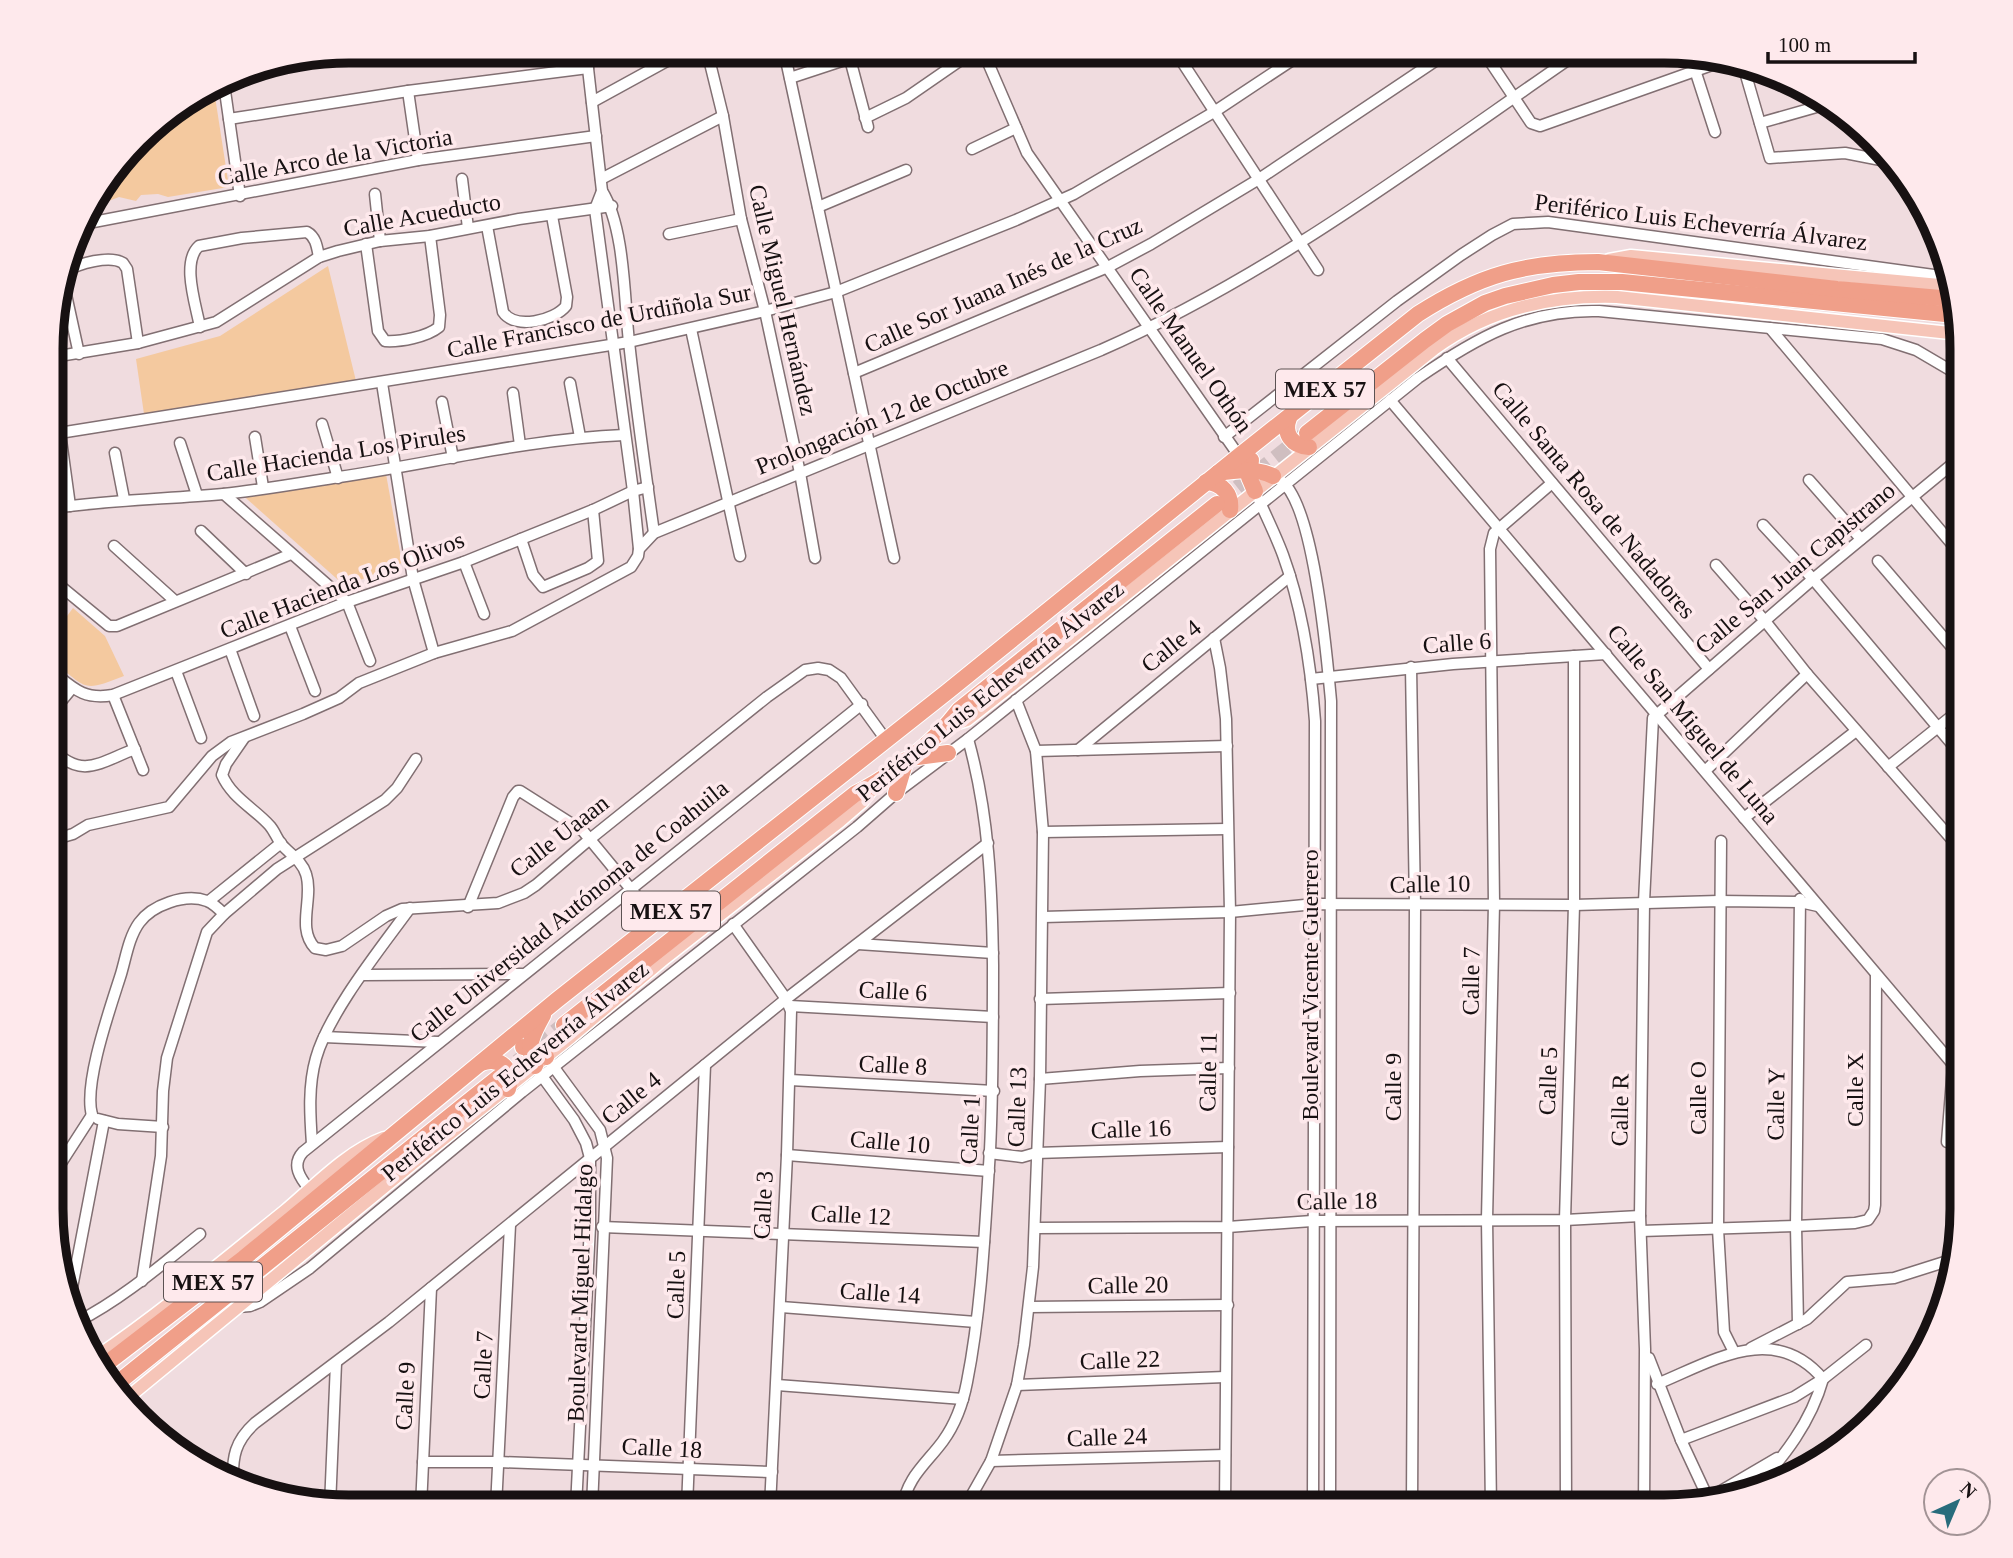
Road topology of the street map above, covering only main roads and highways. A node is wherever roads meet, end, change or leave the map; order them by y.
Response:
1 (1598, 262) junction
2 (1942, 285) edge
3 (1945, 300) edge
4 (1734, 303) junction
5 (1901, 303) junction
6 (1948, 313) edge
7 (1949, 334) edge
8 (1289, 418) junction
9 (1261, 439) junction
10 (1308, 440) junction
11 (1249, 470) junction
12 (1212, 477) junction
13 (1280, 480) junction
14 (1258, 497) junction
15 (1223, 507) junction
16 (948, 752) road end
17 (906, 759) junction
18 (896, 793) road end
19 (553, 1003) junction
20 (567, 1031) junction
21 (529, 1048) junction
22 (497, 1049) junction
23 (481, 1063) junction
24 (544, 1067) junction
25 (504, 1083) junction
26 (398, 1133) junction
27 (102, 1353) edge
28 (108, 1363) edge
29 (120, 1381) edge
30 (132, 1394) edge

1 - 2 main road, Periférico Luis Echeverría Álvarez
1 - 5 highway, Periférico Luis Echeverría Álvarez / MEX 57
1 - 8 highway, Periférico Luis Echeverría Álvarez / MEX 57
3 - 5 highway, Periférico Luis Echeverría Álvarez / MEX 57
4 - 5 highway, Periférico Luis Echeverría Álvarez / MEX 57
4 - 7 main road, Periférico Luis Echeverría Álvarez
4 - 10 highway, Periférico Luis Echeverría Álvarez / MEX 57
5 - 6 highway, Periférico Luis Echeverría Álvarez / MEX 57
8 - 9 highway, Periférico Luis Echeverría Álvarez / MEX 57
8 - 10 highway
9 - 11 highway
9 - 12 highway, Periférico Luis Echeverría Álvarez / MEX 57
10 - 13 main road, Periférico Luis Echeverría Álvarez
11 - 12 highway
11 - 13 highway
11 - 14 highway
12 - 15 highway
12 - 19 highway, Periférico Luis Echeverría Álvarez / MEX 57
13 - 14 main road, Periférico Luis Echeverría Álvarez
14 - 15 main road, Periférico Luis Echeverría Álvarez
15 - 17 highway, Periférico Luis Echeverría Álvarez / MEX 57
16 - 17 highway
17 - 18 highway
17 - 20 highway, Periférico Luis Echeverría Álvarez / MEX 57
19 - 20 highway
19 - 21 highway
19 - 22 highway, Periférico Luis Echeverría Álvarez / MEX 57
20 - 24 main road, Periférico Luis Echeverría Álvarez
21 - 22 highway
21 - 24 highway
22 - 23 highway, Periférico Luis Echeverría Álvarez / MEX 57
23 - 25 highway
23 - 26 highway, Periférico Luis Echeverría Álvarez / MEX 57
24 - 25 main road, Periférico Luis Echeverría Álvarez
25 - 29 highway, MEX 57
25 - 30 main road, Periférico Luis Echeverría Álvarez
26 - 27 main road, Periférico Luis Echeverría Álvarez
26 - 28 highway, MEX 57

